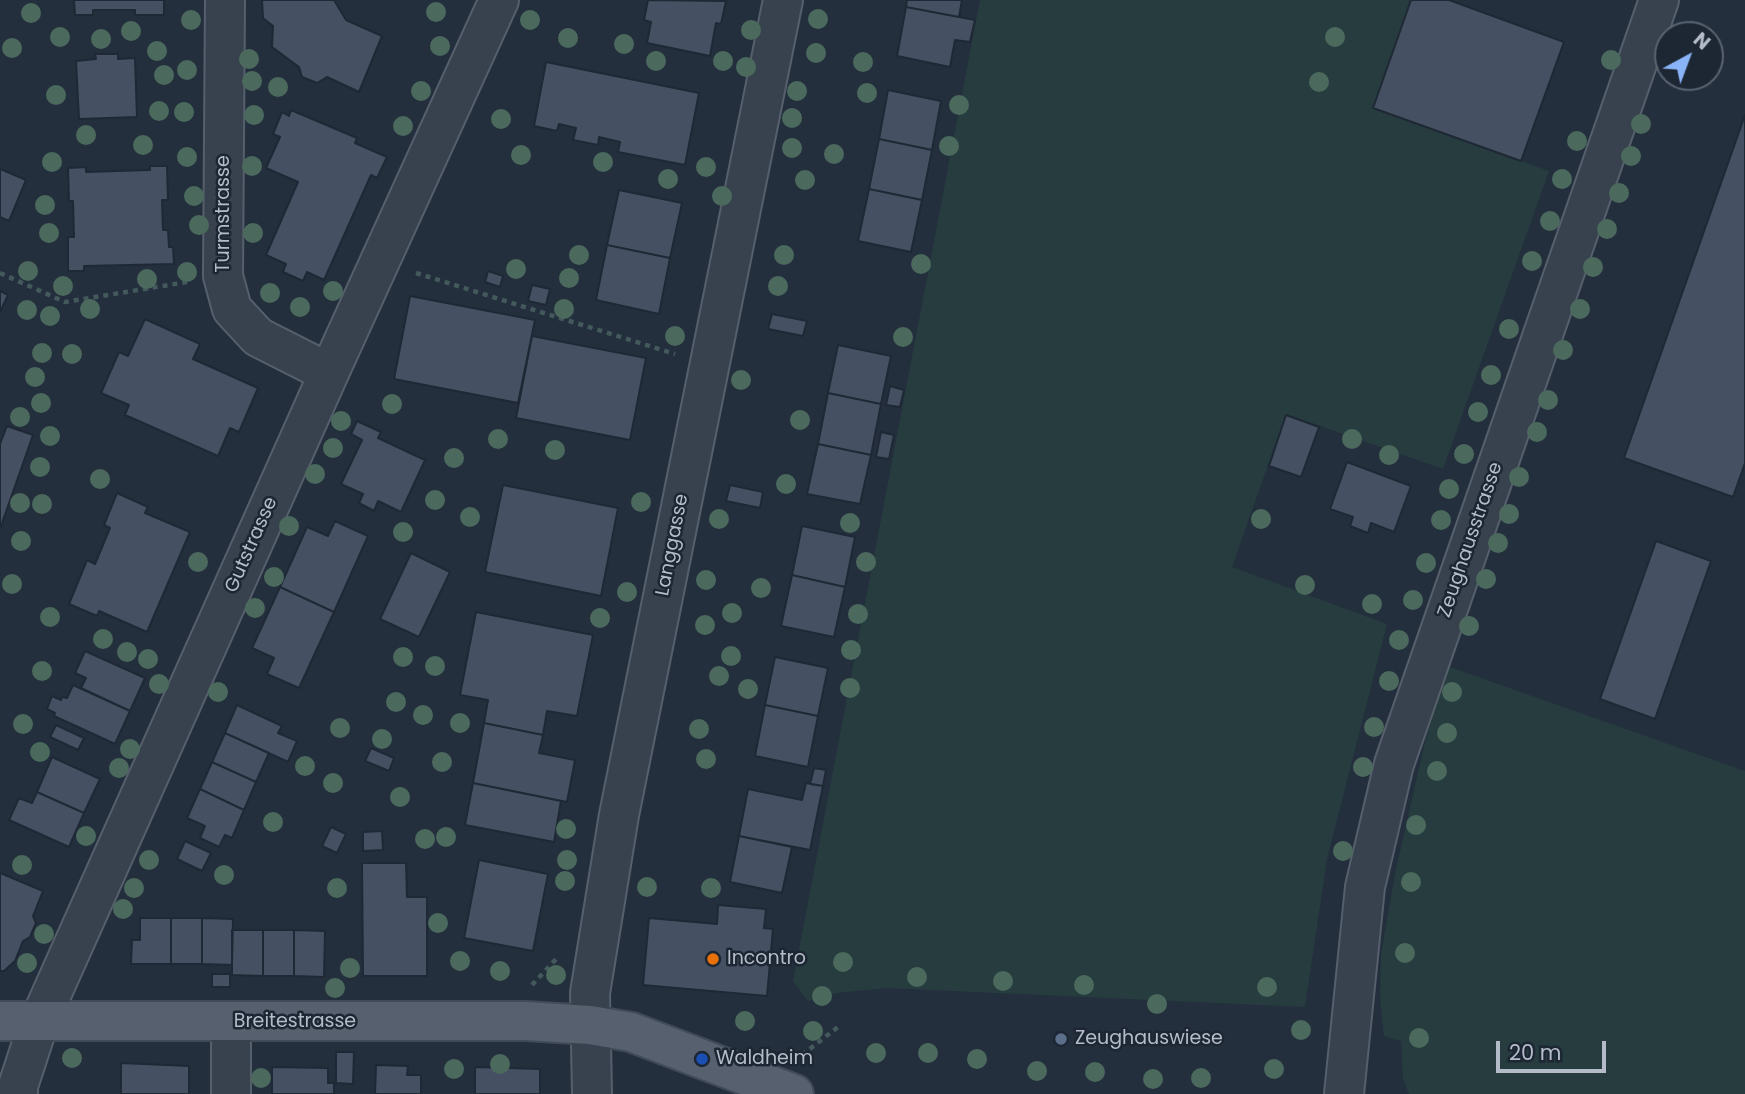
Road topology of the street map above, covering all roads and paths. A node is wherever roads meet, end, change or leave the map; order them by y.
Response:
1 (225, 0) edge
2 (499, 0) edge
3 (783, 0) edge
4 (1659, 0) edge
5 (380, 261) junction
6 (0, 272) edge
7 (223, 276) junction
8 (709, 364) junction
9 (329, 373) junction
10 (0, 1021) edge
11 (39, 1022) junction
12 (231, 1022) junction
13 (590, 1025) junction
14 (838, 1027) dead end
15 (802, 1055) dead end
16 (18, 1094) edge
17 (230, 1094) edge
18 (592, 1094) edge
19 (794, 1094) edge
20 (1344, 1094) edge

1 - 7 street, Turmstrasse
2 - 5 street, Gutstrasse
3 - 8 street, Langgasse
4 - 20 street, Zeughausstrasse
5 - 8 path
5 - 9 street, Gutstrasse
6 - 7 path
7 - 9 street, Turmstrasse
8 - 13 street, Langgasse
9 - 11 street, Gutstrasse
10 - 11 main road, Breitestrasse
11 - 12 main road, Breitestrasse
11 - 16 street, Gutstrasse
12 - 13 main road, Breitestrasse
12 - 17 street
13 - 18 street, Langgasse
13 - 19 main road, Breitestrasse
14 - 15 path

